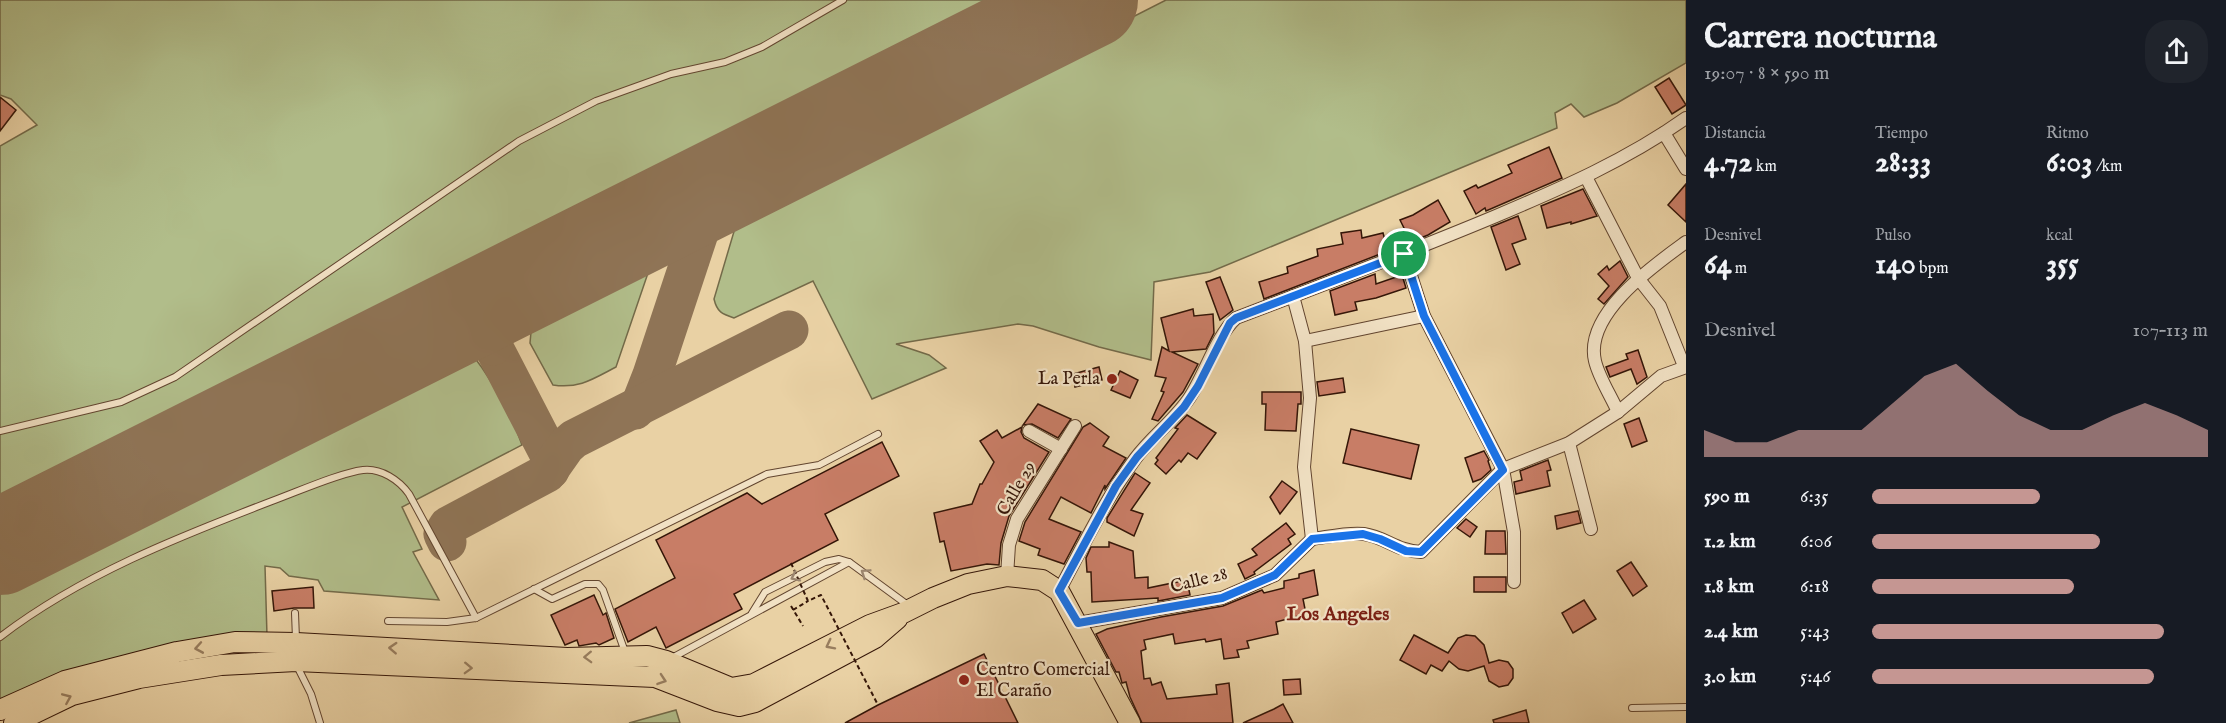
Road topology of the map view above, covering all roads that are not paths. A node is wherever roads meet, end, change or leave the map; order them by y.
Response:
1 (843, 0) edge
2 (1686, 117) edge
3 (1664, 133) junction
4 (1686, 168) edge
5 (1586, 177) junction
6 (1686, 242) edge
7 (1404, 254) junction
8 (1638, 278) junction
9 (1293, 296) junction
10 (1424, 316) junction
11 (1305, 341) junction
12 (1685, 366) edge
13 (1618, 412) junction
14 (1075, 426) dead end
15 (0, 431) edge
16 (1029, 431) dead end
17 (878, 434) dead end
18 (1569, 443) junction
19 (1061, 449) junction
20 (1503, 470) junction
21 (1591, 529) dead end
22 (1312, 539) junction
23 (849, 562) junction
24 (1007, 576) junction
25 (1514, 582) dead end
26 (534, 589) junction
27 (1059, 591) junction
28 (907, 611) junction
29 (295, 613) dead end
30 (752, 614) junction
31 (476, 618) junction
32 (388, 621) dead end
33 (1078, 623) junction
34 (0, 637) edge
35 (296, 652) junction
36 (626, 656) junction
37 (666, 662) junction
38 (1632, 708) dead end
39 (1686, 708) edge
40 (0, 710) edge
41 (14, 723) edge
42 (320, 723) edge
43 (1130, 723) edge

1 - 15 lane
2 - 3 street
3 - 4 street
3 - 5 street
5 - 7 street
5 - 8 street
6 - 8 street
7 - 9 street
7 - 10 street
8 - 12 street
8 - 13 street
9 - 11 street
9 - 27 street
10 - 11 street
10 - 20 street
11 - 22 street
12 - 13 street
13 - 18 street
14 - 19 street, Calle 29
16 - 19 street
17 - 26 lane
18 - 20 street
18 - 21 street
19 - 24 street, Calle 29
20 - 22 street
20 - 25 street
22 - 33 street, Calle 28
28 -> 23 lane
23 - 30 lane
23 -> 30 lane
24 - 27 main road
24 - 28 main road
26 - 31 lane
26 - 36 lane
27 - 33 main road
35 -> 28 main road
28 -> 37 main road
29 - 35 lane
30 - 37 lane
31 - 32 lane
31 - 34 lane
33 - 43 main road
36 -> 35 main road
35 -> 40 main road
41 -> 35 main road
35 - 42 lane
36 - 37 main road
38 - 39 lane

